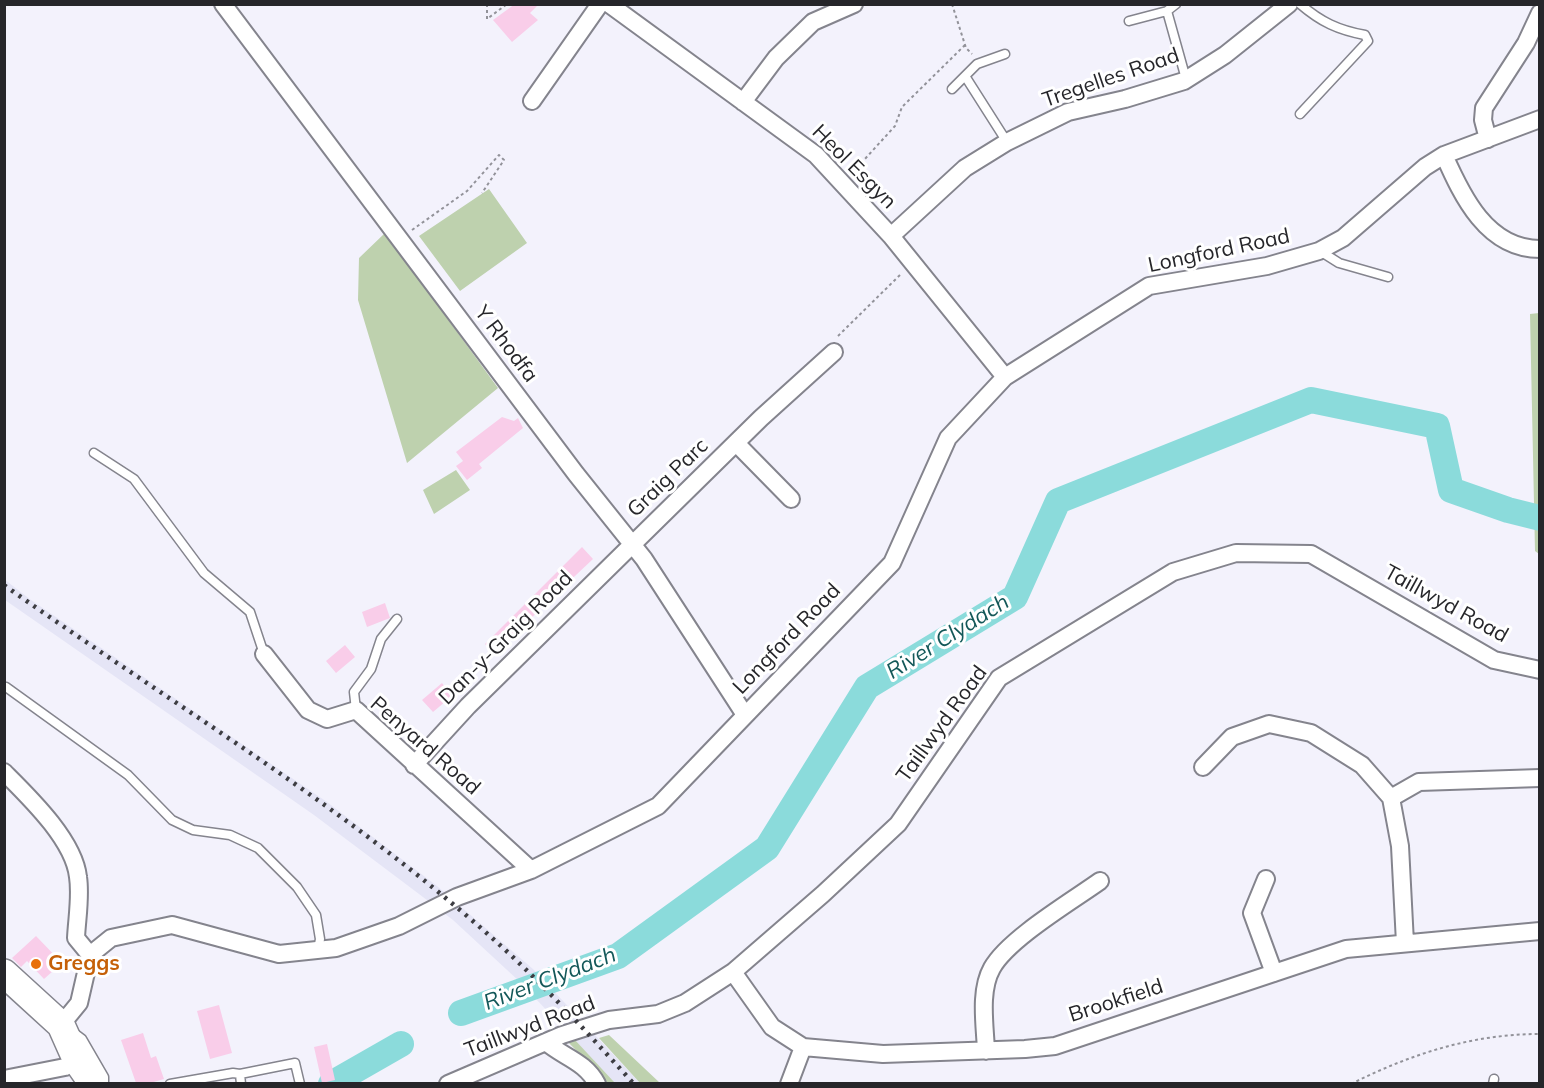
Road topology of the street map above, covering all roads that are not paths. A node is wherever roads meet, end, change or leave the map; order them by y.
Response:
1 (223, 4) edge
2 (600, 4) edge
3 (609, 4) edge
4 (854, 4) edge
5 (1176, 4) edge
6 (1289, 4) edge
7 (1300, 4) edge
8 (1167, 11) junction
9 (1539, 14) edge
10 (1129, 21) dead end
11 (1005, 54) dead end
12 (965, 76) junction
13 (1186, 79) junction
14 (952, 89) dead end
15 (535, 95) dead end
16 (743, 102) junction
17 (1300, 114) dead end
18 (1539, 119) edge
19 (1488, 139) junction
20 (1007, 142) junction
21 (1444, 155) junction
22 (891, 236) junction
23 (1539, 249) edge
24 (1319, 251) junction
25 (1388, 278) dead end
26 (834, 352) road end
27 (1005, 377) junction
28 (736, 442) junction
29 (94, 453) dead end
30 (790, 499) dead end
31 (631, 545) junction
32 (397, 619) dead end
33 (264, 654) joint
34 (1539, 670) edge
35 (6, 687) dead end
36 (356, 710) junction
37 (745, 715) junction
38 (414, 765) junction
39 (1203, 767) dead end
40 (4, 772) edge
41 (1539, 778) edge
42 (1391, 798) junction
43 (531, 870) junction
44 (1266, 879) dead end
45 (1100, 881) dead end
46 (1539, 931) edge
47 (1405, 943) junction
48 (318, 951) junction
49 (90, 955) junction
50 (733, 972) junction
51 (4, 973) edge
52 (1274, 973) junction
53 (61, 1025) junction
54 (546, 1042) junction
55 (803, 1047) junction
56 (986, 1051) junction
57 (77, 1061) junction
58 (4, 1078) edge
59 (240, 1079) edge
60 (93, 1083) edge
61 (104, 1083) edge
62 (170, 1083) edge
63 (300, 1083) edge
64 (448, 1083) edge
65 (597, 1083) edge
66 (789, 1083) edge

1 - 31 street, Y Rhodfa
2 - 15 street
3 - 16 street, Heol Esgyn
4 - 16 street
5 - 8 lane
6 - 13 street, Tregelles Road
7 - 17 lane
8 - 10 lane
8 - 13 lane
9 - 19 street
11 - 12 lane
12 - 14 lane
12 - 20 lane
13 - 20 street, Tregelles Road
16 - 22 street, Heol Esgyn
18 - 19 street, Longford Road
19 - 21 street, Longford Road
20 - 22 street, Tregelles Road
21 - 23 street
21 - 24 street, Longford Road
22 - 27 street, Heol Esgyn
24 - 25 lane
24 - 27 street, Longford Road
26 - 28 street, Graig Parc
27 - 37 street, Longford Road
28 - 30 street, Graig Parc
28 - 31 street, Graig Parc
29 - 33 lane
31 - 37 street, Y Rhodfa
31 - 38 street, Dan-y-Graig Road
32 - 36 lane
33 - 36 street, Penyard Road
34 - 50 street, Taillwyd Road
35 - 48 lane
36 - 38 street, Penyard Road
37 - 43 street, Longford Road
38 - 43 street, Penyard Road
39 - 42 street
40 - 49 street
41 - 42 street
42 - 47 street
43 - 48 street, Longford Road
44 - 52 street
45 - 56 street
46 - 47 street, Brookfield
47 - 52 street, Brookfield
48 - 49 street, Longford Road
49 - 53 street
50 - 54 street, Taillwyd Road
50 - 55 street, Brookfield
51 - 53 main road
52 - 56 street, Brookfield
53 - 57 main road
53 - 61 lane
54 - 64 street, Taillwyd Road
54 - 65 street
55 - 56 street, Brookfield
55 - 66 street
57 - 58 street
57 - 60 main road
59 - 62 lane
59 - 63 lane

